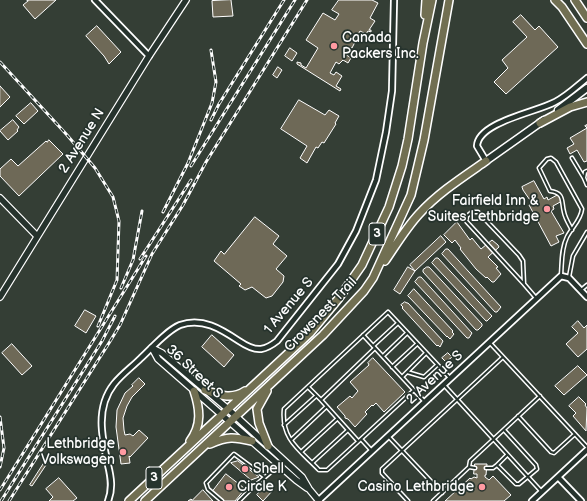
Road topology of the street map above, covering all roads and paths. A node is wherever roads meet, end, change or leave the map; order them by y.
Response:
1 (96, 0) edge
2 (186, 0) edge
3 (394, 0) edge
4 (426, 0) edge
5 (432, 0) edge
6 (447, 0) edge
7 (555, 0) edge
8 (575, 0) edge
9 (586, 16) edge
10 (423, 43) junction
11 (587, 44) edge
12 (149, 56) junction
13 (587, 78) edge
14 (587, 88) edge
15 (587, 102) edge
16 (540, 123) junction
17 (572, 158) dead end
18 (486, 161) junction
19 (587, 171) edge
20 (584, 178) junction
21 (587, 184) edge
22 (0, 198) edge
23 (572, 230) junction
24 (587, 232) edge
25 (37, 236) junction
26 (561, 276) junction
27 (373, 278) junction
28 (569, 278) junction
29 (524, 284) junction
30 (587, 285) edge
31 (581, 290) junction
32 (0, 297) edge
33 (587, 297) edge
34 (536, 298) junction
35 (398, 323) junction
36 (407, 333) junction
37 (363, 335) junction
38 (489, 342) junction
39 (417, 344) junction
40 (374, 347) junction
41 (152, 348) junction
42 (426, 354) junction
43 (382, 356) junction
44 (503, 357) junction
45 (437, 365) junction
46 (392, 367) junction
47 (407, 372) junction
48 (402, 377) junction
49 (450, 378) junction
50 (272, 384) junction
51 (444, 384) junction
52 (254, 386) junction
53 (308, 387) junction
54 (205, 390) junction
55 (414, 390) junction
56 (194, 391) junction
57 (316, 396) junction
58 (540, 396) junction
59 (457, 399) junction
60 (321, 400) junction
61 (425, 402) junction
62 (327, 407) junction
63 (225, 412) junction
64 (518, 416) junction
65 (236, 417) junction
66 (338, 419) junction
67 (231, 423) junction
68 (284, 425) junction
69 (348, 430) junction
70 (504, 430) junction
71 (575, 434) junction
72 (389, 436) junction
73 (494, 439) junction
74 (291, 440) junction
75 (359, 440) junction
76 (252, 441) junction
77 (268, 446) junction
78 (587, 446) edge
79 (203, 448) junction
80 (402, 450) junction
81 (587, 450) edge
82 (372, 451) junction
83 (302, 452) junction
84 (180, 454) junction
85 (508, 455) junction
86 (312, 463) junction
87 (279, 465) junction
88 (497, 465) junction
89 (469, 467) junction
90 (474, 468) dead end
91 (486, 468) dead end
92 (266, 477) junction
93 (528, 477) junction
94 (558, 477) junction
95 (309, 489) junction
96 (542, 492) junction
97 (442, 493) junction
98 (108, 501) edge
99 (129, 501) edge
100 (145, 501) edge
101 (222, 501) edge
102 (239, 501) edge
103 (319, 501) edge
104 (408, 501) edge
105 (433, 501) edge
106 (532, 501) edge
107 (581, 501) edge

1 - 12 street
2 - 12 street, 2 Avenue N
3 - 41 street, 1 Avenue S
4 - 10 highway
5 - 10 highway, Crowsnest Trail / 3
6 - 27 highway, Crowsnest Trail / 3
7 - 11 highway
8 - 9 highway
10 - 52 highway, Crowsnest Trail / 3
12 - 25 street, 2 Avenue N
13 - 18 street
14 - 16 main road
15 - 16 highway
16 - 18 main road
17 - 20 lane
18 - 27 highway
19 - 20 lane
20 - 21 lane
22 - 25 street
23 - 23 lane
23 - 26 lane
24 - 28 lane
25 - 32 street, 2 Avenue N
26 - 28 street
26 - 34 street, 2 Avenue S
27 - 50 highway, Crowsnest Trail / 3
28 - 31 street
29 - 29 lane
29 - 34 lane
30 - 31 lane
31 - 33 street
34 - 38 street, 2 Avenue S
35 - 36 lane
35 - 37 lane
35 - 40 lane
36 - 39 lane
36 - 43 lane
37 - 40 lane
37 - 53 lane
38 - 44 lane
38 - 49 street, 2 Avenue S
39 - 42 lane
39 - 46 lane
40 - 43 lane
40 - 60 lane
41 - 54 street, 36 Street S
41 - 56 street, 36 Street S
41 - 98 street, 1 Avenue S
42 - 45 lane
42 - 47 lane
43 - 46 lane
44 - 58 lane
44 - 59 lane
45 - 47 lane
45 - 49 lane
46 - 48 lane
47 - 48 lane
48 - 55 lane
49 - 51 street, 2 Avenue S
50 - 65 highway, Crowsnest Trail / 3
50 - 77 highway
51 - 59 lane
51 - 61 street, 2 Avenue S
52 - 54 highway
52 - 63 highway, Crowsnest Trail / 3
53 - 57 lane
53 - 68 lane
54 - 63 street, 36 Street S
55 - 61 lane
55 - 75 lane
56 - 63 street, 36 Street S
56 - 84 highway
57 - 60 lane
57 - 68 lane
58 - 64 lane
58 - 71 lane
59 - 73 lane
59 - 80 lane
60 - 62 lane
61 - 72 street, 2 Avenue S
62 - 66 lane
62 - 74 lane
63 - 65 street
63 - 67 street
63 - 84 highway, Crowsnest Trail / 3
64 - 70 lane
64 - 71 lane
65 - 67 highway, Crowsnest Trail / 3
65 - 77 street
66 - 69 lane
66 - 83 lane
67 - 76 street
67 - 79 highway, Crowsnest Trail / 3
68 - 74 lane
69 - 75 lane
69 - 86 lane
70 - 73 lane
70 - 93 lane
71 - 78 lane
72 - 80 lane
72 - 82 street, 2 Avenue S
73 - 85 lane
73 - 89 lane
74 - 83 lane
75 - 82 lane
75 - 86 lane
76 - 79 highway
76 - 87 street
77 - 95 street
79 - 100 highway, Crowsnest Trail / 3
80 - 97 lane
80 - 104 lane
81 - 94 street
82 - 103 street, 2 Avenue S
83 - 86 lane
84 - 99 highway, Crowsnest Trail / 3
85 - 88 lane
85 - 93 lane
87 - 92 lane
87 - 95 street
88 - 91 lane
88 - 93 lane
89 - 90 lane
89 - 97 lane
92 - 101 lane
92 - 102 lane
93 - 96 lane
94 - 96 street
94 - 107 street
95 - 103 street
96 - 106 street
97 - 105 lane

